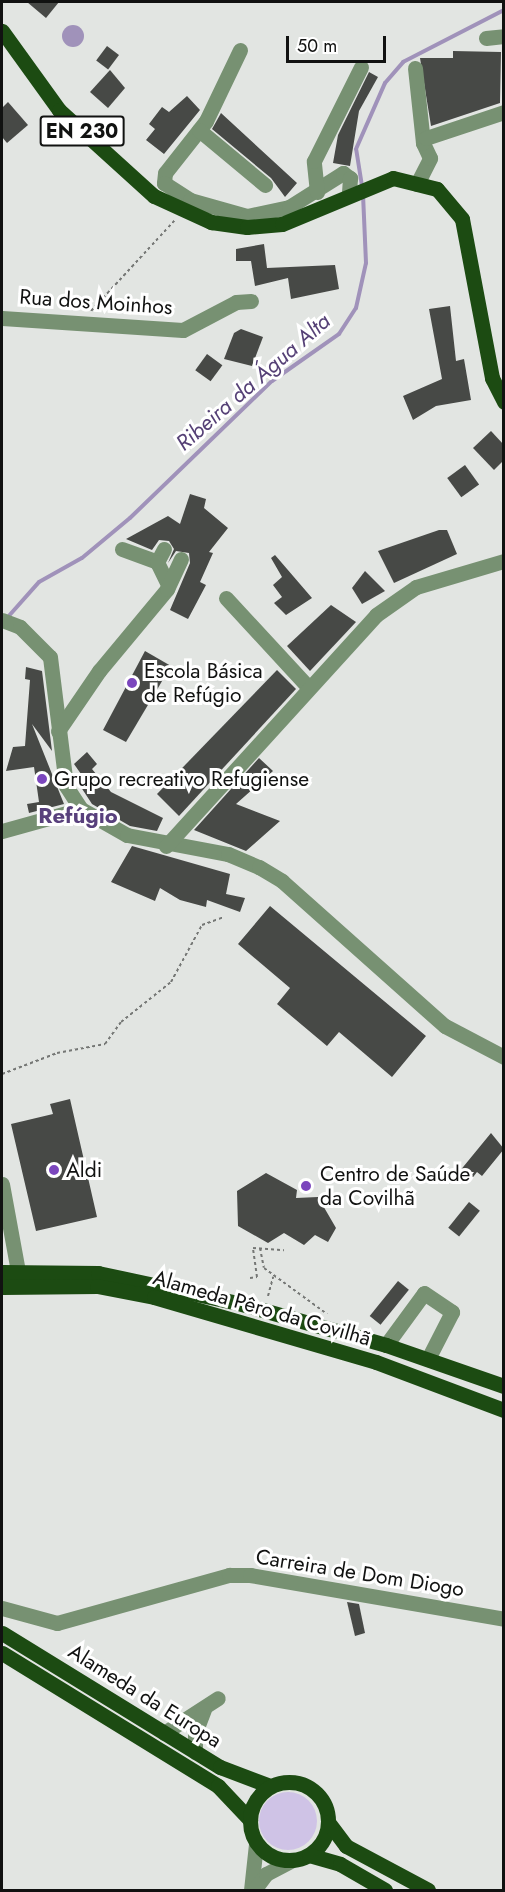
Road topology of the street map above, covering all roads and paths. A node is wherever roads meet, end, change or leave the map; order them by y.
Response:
1 (2, 31) edge
2 (504, 36) edge
3 (486, 38) dead end
4 (240, 50) dead end
5 (360, 67) dead end
6 (415, 68) dead end
7 (504, 112) edge
8 (199, 130) junction
9 (423, 142) junction
10 (417, 184) junction
11 (264, 185) dead end
12 (317, 192) junction
13 (352, 193) junction
14 (183, 212) junction
15 (251, 301) dead end
16 (2, 318) edge
17 (79, 324) junction
18 (504, 402) edge
19 (122, 549) dead end
20 (181, 560) dead end
21 (504, 561) edge
22 (168, 585) junction
23 (226, 598) dead end
24 (8, 622) edge
25 (309, 688) junction
26 (58, 731) junction
27 (81, 809) junction
28 (2, 831) edge
29 (166, 846) junction
30 (224, 917) dead end
31 (504, 1057) edge
32 (2, 1074) edge
33 (2, 1184) edge
34 (260, 1248) junction
35 (284, 1250) dead end
36 (18, 1271) junction
37 (2, 1272) edge
38 (250, 1278) dead end
39 (2, 1287) edge
40 (328, 1319) dead end
41 (386, 1345) junction
42 (428, 1359) junction
43 (504, 1386) edge
44 (504, 1410) edge
45 (2, 1608) edge
46 (504, 1619) edge
47 (2, 1633) edge
48 (2, 1653) edge
49 (218, 1698) dead end
50 (205, 1708) junction
51 (164, 1733) junction
52 (195, 1752) junction
53 (270, 1786) junction
54 (250, 1820) junction
55 (328, 1822) junction
56 (256, 1844) junction
57 (309, 1855) junction
58 (290, 1861) junction
59 (253, 1890) edge
60 (385, 1890) edge
61 (428, 1890) edge

1 - 14 main road, EN 230
2 - 3 street
4 - 8 street
5 - 12 street
6 - 9 street
7 - 9 street
8 - 11 street
8 - 12 street
9 - 10 street
10 - 13 main road, EN 230
10 - 18 main road, EN 230
12 - 13 street
13 - 14 main road, EN 230
14 - 17 path
15 - 17 street, Rua dos Moinhos
16 - 17 street, Rua dos Moinhos
19 - 22 street
20 - 22 street
21 - 25 street
22 - 26 street
23 - 25 street
24 - 26 street
25 - 29 street
26 - 27 street
27 - 28 street
27 - 29 street
29 - 31 street
30 - 32 path
33 - 36 street
34 - 35 path
34 - 38 path
34 - 40 path
36 - 37 main road, Alameda Pêro da Covilhã
36 - 41 main road, Alameda Pêro da Covilhã
39 - 44 main road, Alameda Pêro da Covilhã
41 - 42 main road, Alameda Pêro da Covilhã
41 - 42 street
42 - 43 main road, Alameda Pêro da Covilhã
45 - 46 street, Carreira de Dom Diogo
47 - 51 main road, Alameda da Europa
48 - 54 main road, Alameda da Europa
49 - 50 street
50 - 51 street
50 - 52 street
51 - 52 main road, Alameda da Europa
52 - 53 main road, Alameda da Europa
53 - 54 main road
53 - 55 main road, Alameda da Europa
54 - 56 main road, Alameda da Europa
55 - 57 main road
55 - 61 main road, Alameda da Europa
56 - 58 main road
56 - 59 street
57 - 58 main road
57 - 60 main road
58 - 59 street

